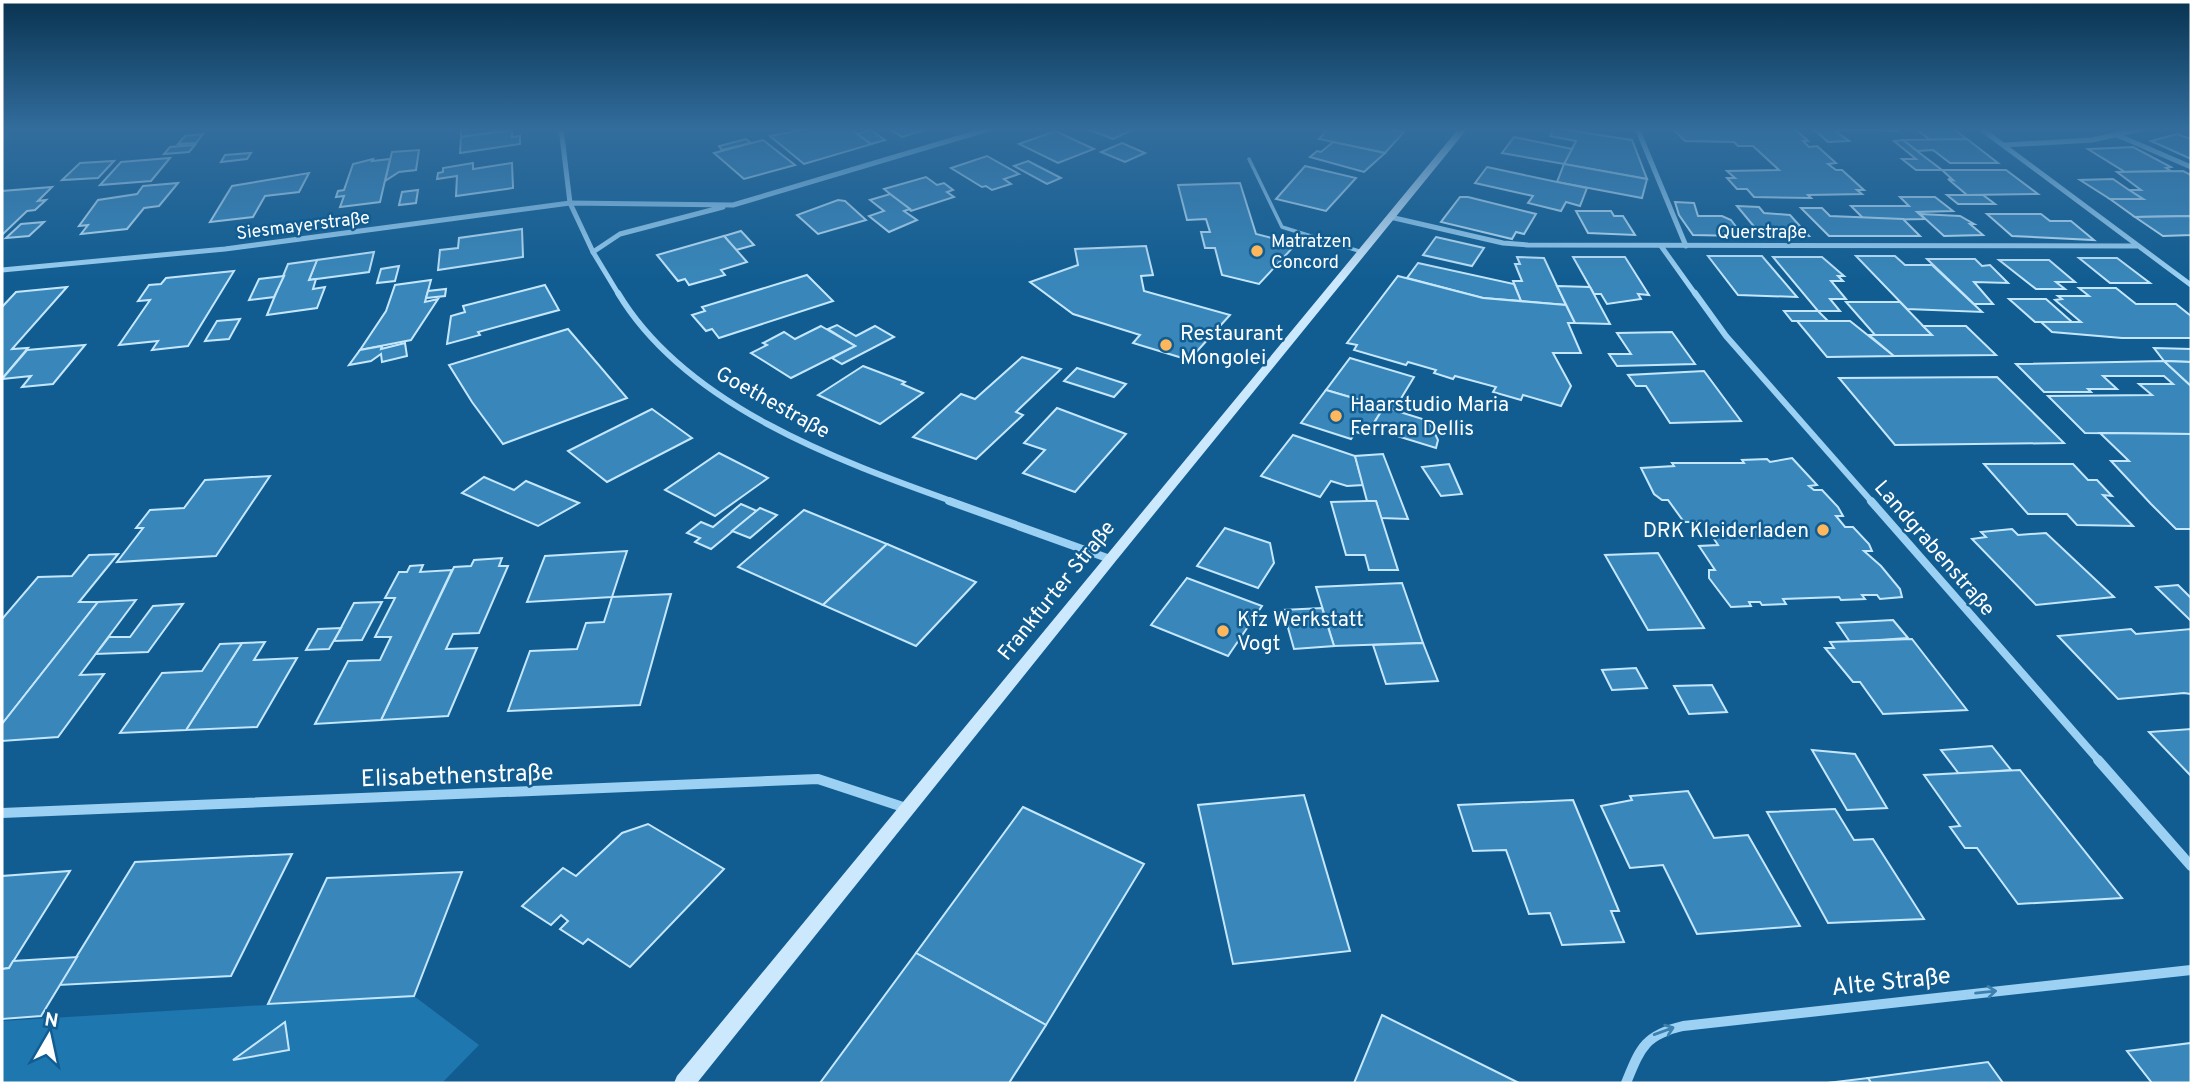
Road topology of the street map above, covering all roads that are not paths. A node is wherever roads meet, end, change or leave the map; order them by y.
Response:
1 (567, 179) edge
2 (826, 179) edge
3 (1259, 179) edge
4 (1422, 179) edge
5 (1658, 179) edge
6 (2048, 179) edge
7 (570, 204) junction
8 (733, 205) junction
9 (1390, 217) junction
10 (1661, 246) junction
11 (1686, 246) junction
12 (2137, 246) junction
13 (593, 252) junction
14 (1362, 252) junction
15 (2, 270) edge
16 (2191, 285) edge
17 (1110, 559) junction
18 (909, 809) junction
19 (2, 814) edge
20 (2191, 866) edge
21 (2191, 970) edge
22 (684, 1083) edge
23 (1626, 1083) edge

1 - 7 street, Goethestraße
2 - 8 street, Siesmayerstraße
3 - 14 lane
4 - 9 main road, Frankfurter Straße
5 - 11 street
6 - 12 street
7 - 8 street, Siesmayerstraße
7 - 13 street, Goethestraße
7 - 15 street, Siesmayerstraße
8 - 13 street, Siesmayerstraße
9 - 10 street, Querstraße
9 - 14 main road, Frankfurter Straße
10 - 11 street, Querstraße
10 - 20 street, Landgrabenstraße
11 - 12 street, Querstraße
12 - 16 street
13 - 17 street, Goethestraße
14 - 17 main road, Frankfurter Straße
17 - 18 main road, Frankfurter Straße
18 - 19 street, Elisabethenstraße
18 - 22 main road, Frankfurter Straße
23 -> 21 street, Alte Straße

